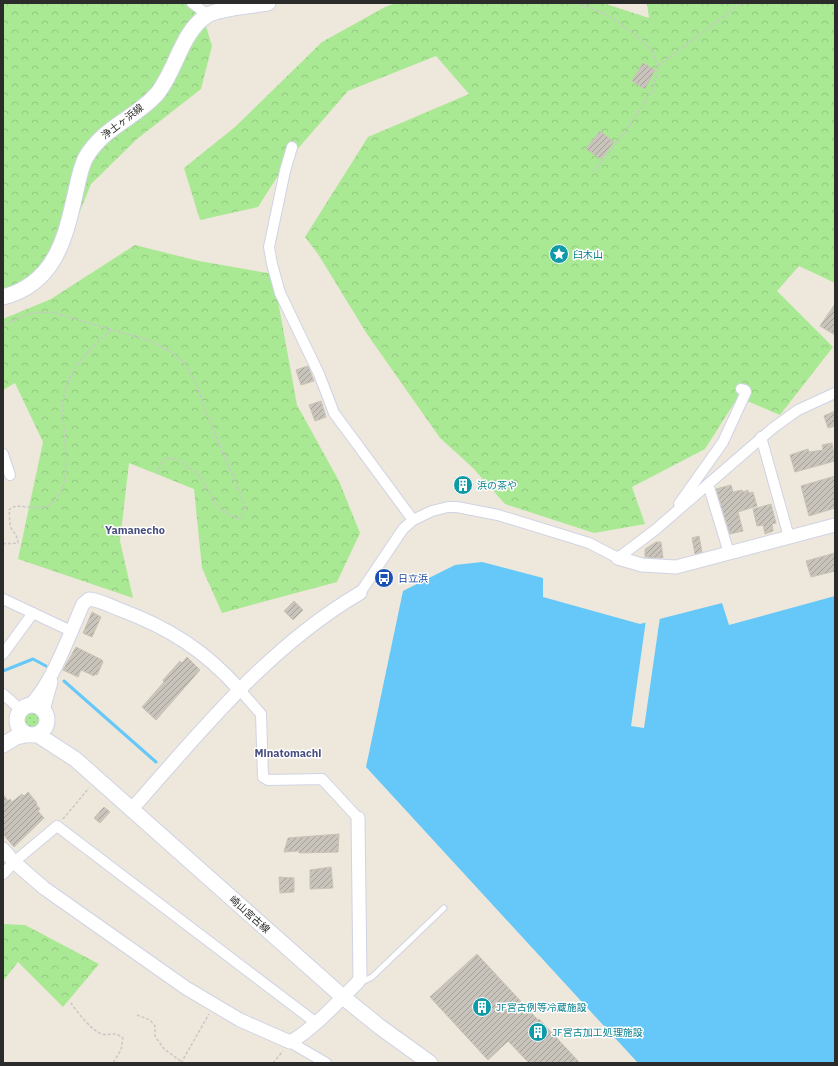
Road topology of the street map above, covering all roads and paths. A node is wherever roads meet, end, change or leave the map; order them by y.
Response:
1 (192, 3) edge
2 (268, 3) edge
3 (578, 3) edge
4 (741, 3) edge
5 (208, 15) junction
6 (658, 67) junction
7 (292, 147) dead end
8 (592, 172) dead end
9 (3, 297) edge
10 (3, 325) edge
11 (111, 330) junction
12 (741, 389) dead end
13 (835, 393) edge
14 (761, 437) junction
15 (3, 454) edge
16 (158, 473) dead end
17 (9, 476) edge
18 (708, 484) junction
19 (670, 517) junction
20 (413, 520) junction
21 (835, 525) edge
22 (789, 538) junction
23 (3, 543) edge
24 (729, 553) junction
25 (618, 558) junction
26 (360, 594) joint
27 (3, 599) edge
28 (33, 613) junction
29 (71, 630) junction
30 (5, 648) edge
31 (239, 689) junction
32 (3, 694) edge
33 (32, 720) junction
34 (3, 737) edge
35 (3, 745) edge
36 (92, 785) dead end
37 (132, 809) junction
38 (358, 818) joint
39 (57, 826) junction
40 (3, 850) edge
41 (14, 862) junction
42 (3, 874) edge
43 (444, 908) dead end
44 (357, 983) junction
45 (343, 997) junction
46 (71, 1003) dead end
47 (213, 1005) junction
48 (137, 1014) dead end
49 (315, 1022) junction
50 (288, 1042) junction
51 (181, 1062) edge
52 (113, 1063) edge
53 (273, 1063) edge
54 (326, 1063) edge
55 (430, 1063) edge

1 - 5 street
2 - 5 main road
3 - 6 path
4 - 6 path
5 - 9 main road, 浄土ヶ浜線
6 - 8 path
7 - 20 street
10 - 11 path
11 - 16 path
11 - 23 path
12 - 19 street
13 - 14 street
14 - 18 street
14 - 22 street
15 - 17 street
18 - 19 street
18 - 24 street
19 - 25 street
20 - 25 street
20 - 26 street
21 - 22 street
22 - 24 street
24 - 25 street
26 - 31 street
27 - 28 street
28 - 29 street
28 - 30 street
29 - 31 street
29 - 33 street
31 - 37 street
31 - 38 street
32 - 33 street
33 - 34 main road
33 - 35 main road
33 - 37 main road, 崎山宮古線
36 - 39 path
37 - 45 main road, 崎山宮古線
38 - 44 street
39 - 41 street
39 - 49 street
40 - 41 street
41 - 42 street
41 - 47 street
43 - 44 lane
44 - 45 street
45 - 49 street
45 - 55 main road, 崎山宮古線
46 - 52 path
47 - 50 street
47 - 51 path
48 - 51 path
49 - 50 street
50 - 53 path
50 - 54 street

